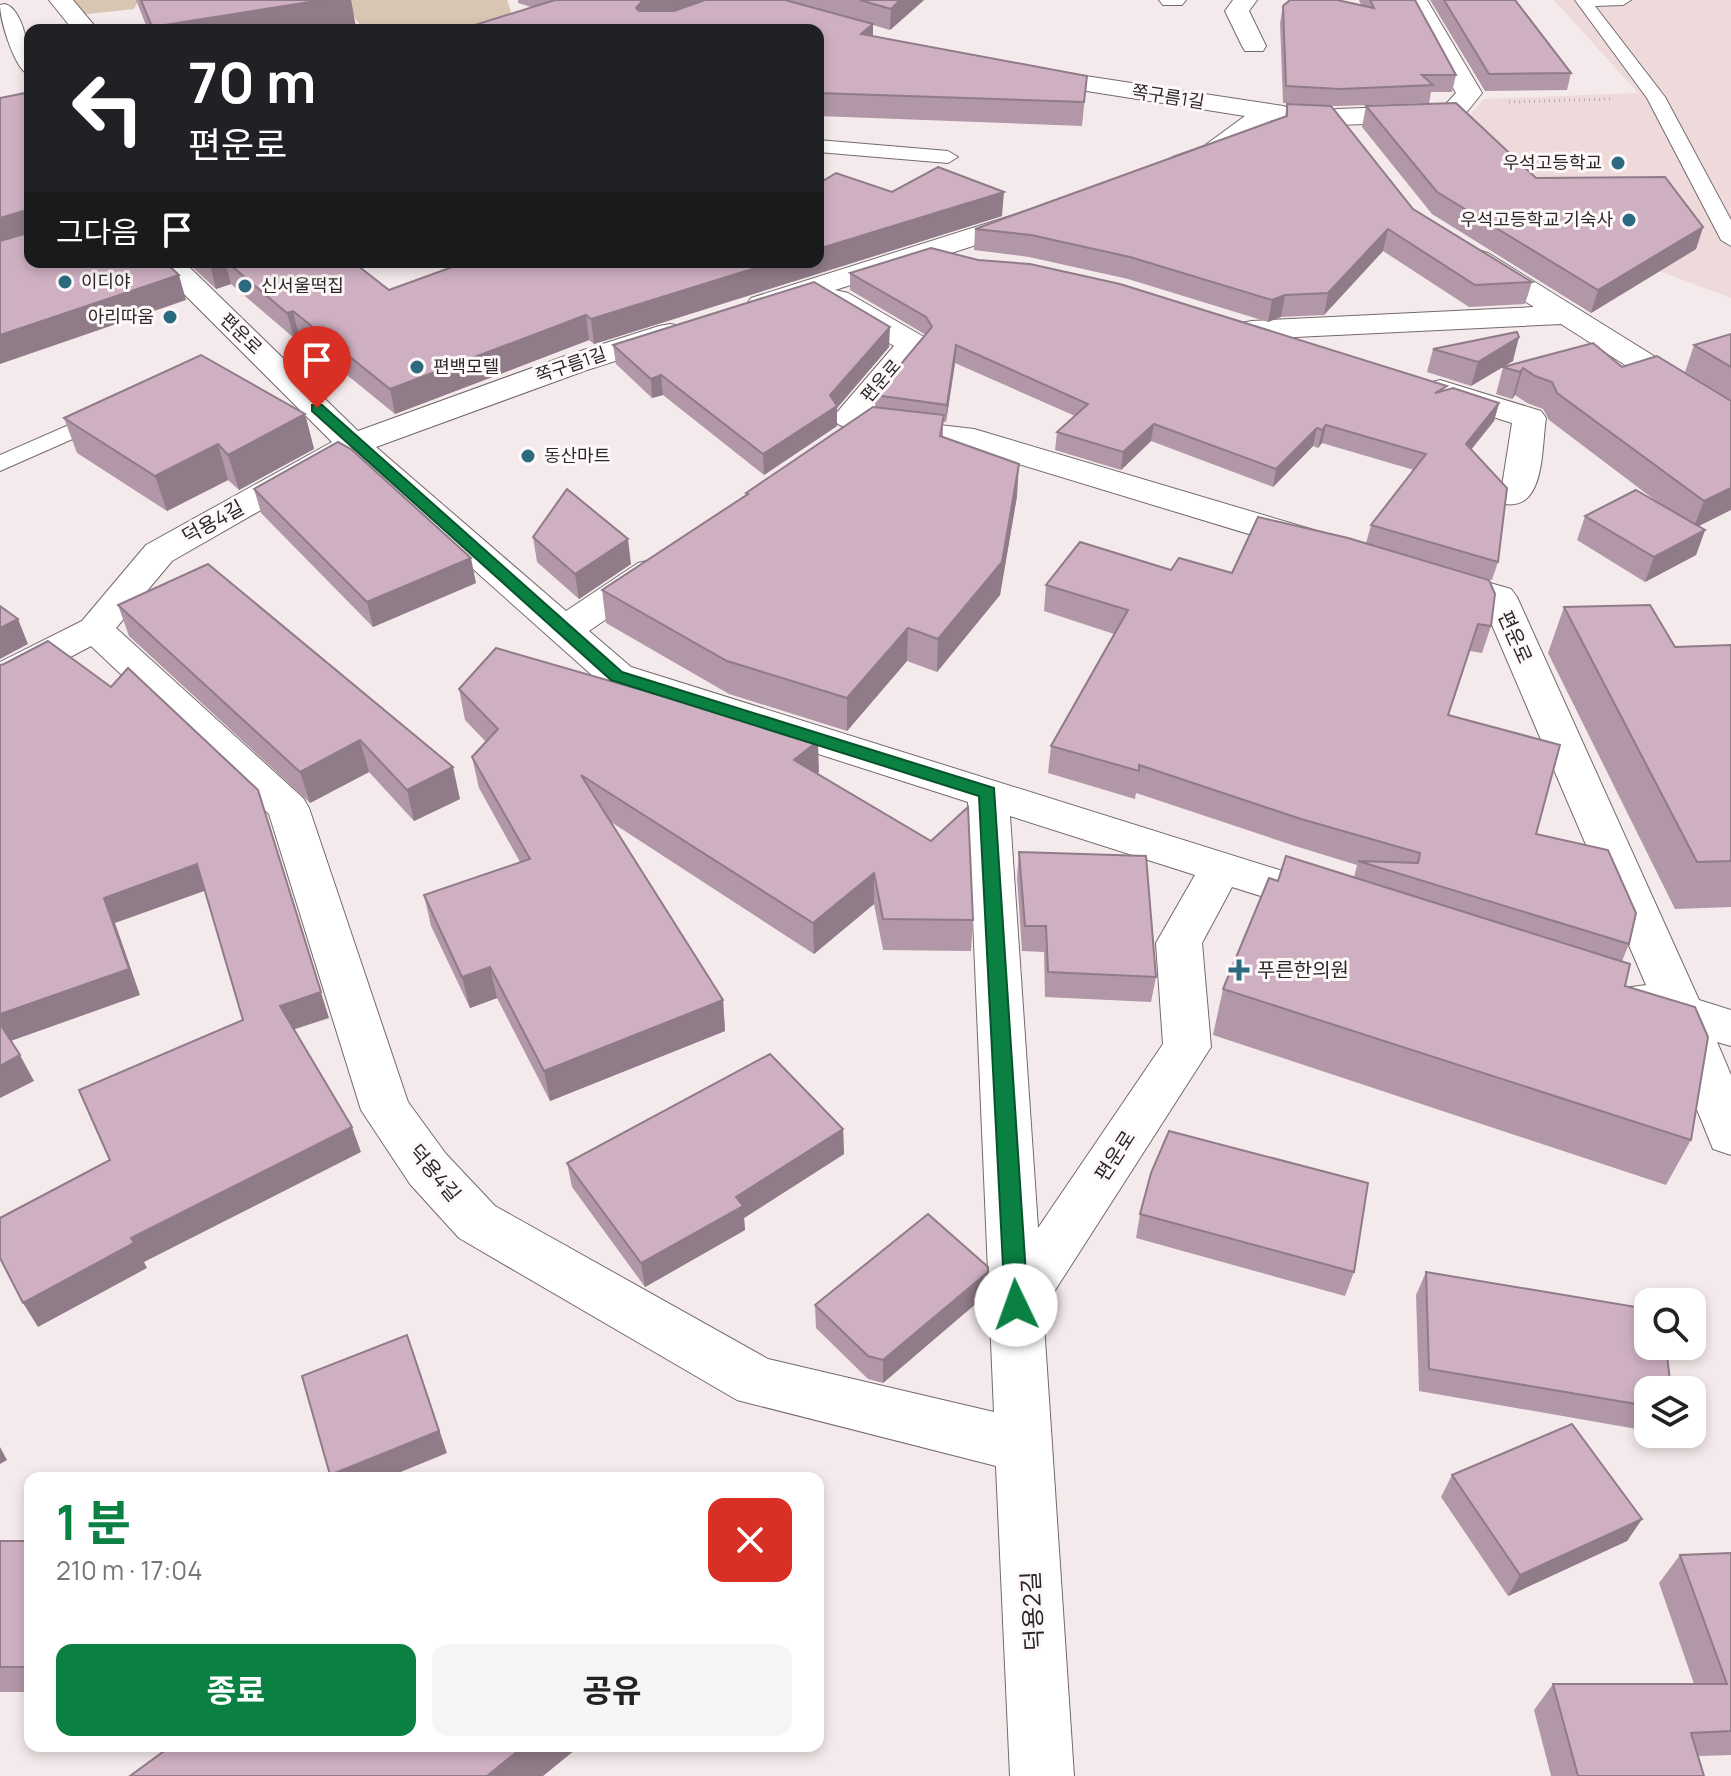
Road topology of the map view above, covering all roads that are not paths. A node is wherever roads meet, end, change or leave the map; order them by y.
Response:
1 (61, 0) edge
2 (1245, 0) edge
3 (1415, 0) edge
4 (1623, 0) edge
5 (0, 10) edge
6 (81, 24) edge
7 (1254, 46) dead end
8 (24, 55) edge
9 (1000, 70) edge
10 (1265, 113) junction
11 (1337, 117) junction
12 (1355, 140) edge
13 (824, 147) edge
14 (948, 157) dead end
15 (1153, 174) edge
16 (1063, 207) edge
17 (1731, 240) edge
18 (1460, 247) edge
19 (929, 252) junction
20 (977, 265) edge
21 (173, 268) edge
22 (818, 287) junction
23 (742, 311) edge
24 (1566, 315) junction
25 (697, 325) edge
26 (1325, 354) edge
27 (1412, 381) edge
28 (127, 407) edge
29 (1731, 418) edge
30 (353, 444) junction
31 (0, 464) edge
32 (1512, 496) dead end
33 (682, 550) edge
34 (1345, 551) edge
35 (1406, 569) edge
36 (95, 629) junction
37 (564, 630) junction
38 (0, 678) edge
39 (988, 792) junction
40 (1221, 867) junction
41 (1355, 909) edge
42 (1608, 990) edge
43 (1682, 1014) junction
44 (1731, 1028) edge
45 (1731, 1135) edge
46 (1016, 1305) junction
47 (1024, 1446) junction
48 (1042, 1776) edge

1 - 6 street
2 - 7 street
3 - 11 street, 쪽구름1길
4 - 17 lane
5 - 8 lane
9 - 10 street, 쪽구름1길
10 - 11 street, 쪽구름1길
10 - 15 street
11 - 12 street
13 - 14 lane
16 - 19 street
18 - 24 street
19 - 20 street
19 - 22 street
21 - 30 street, 편운로
22 - 23 street
22 - 34 street, 편운로
24 - 26 street
24 - 29 street
25 - 30 street, 쪽구름1길
27 - 32 street
28 - 31 lane
30 - 36 street, 덕용4길
30 - 37 street, 편운로
33 - 37 street
35 - 43 street, 편운로
36 - 38 street, 덕용4길
36 - 47 street, 덕용4길
37 - 39 street, 편운로
39 - 40 street, 편운로
39 - 46 street
40 - 41 street, 편운로
40 - 46 street, 편운로
42 - 43 street
43 - 44 street
43 - 45 street, 편운로
46 - 47 street
47 - 48 street, 덕용2길

